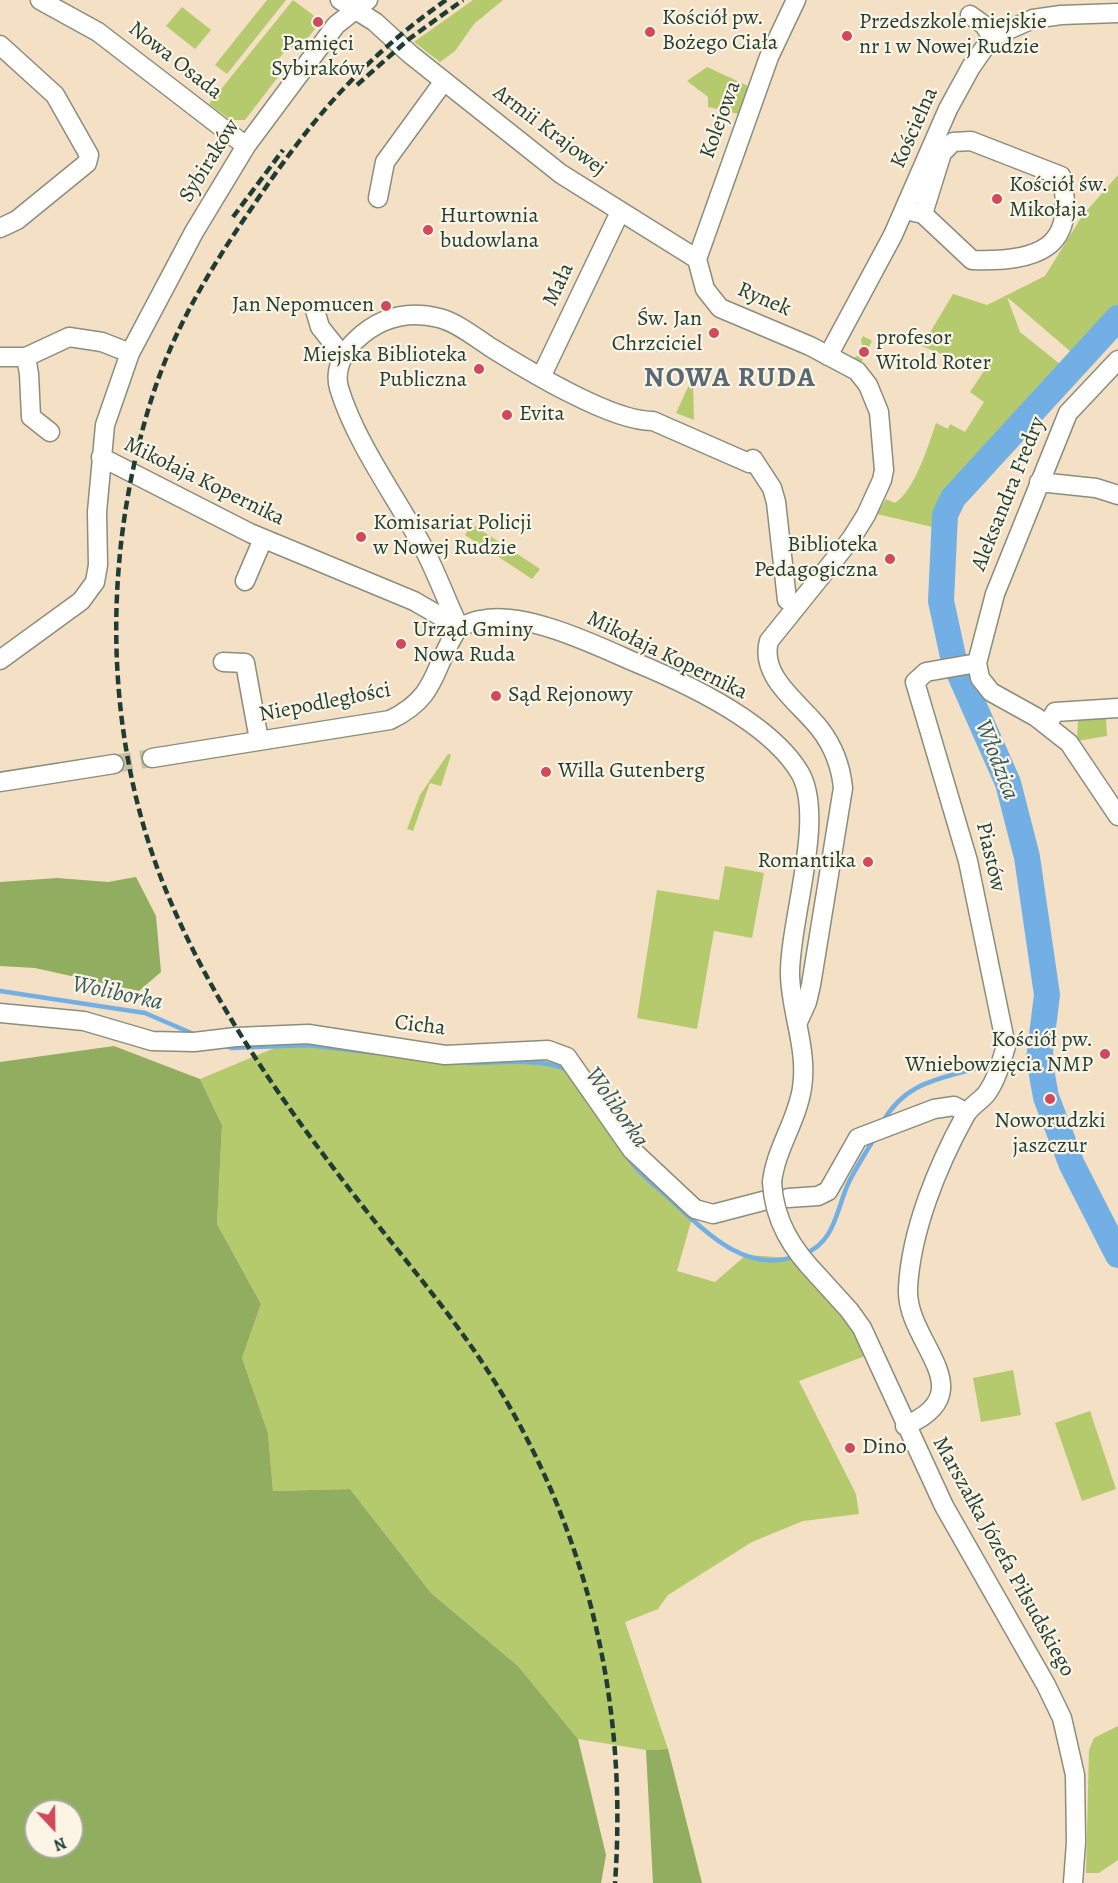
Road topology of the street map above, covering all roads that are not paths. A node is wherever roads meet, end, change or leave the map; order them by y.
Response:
1 (40, 0) edge
2 (340, 0) edge
3 (796, 0) edge
4 (362, 6) edge
5 (1118, 13) edge
6 (970, 15) dead end
7 (992, 37) junction
8 (0, 45) edge
9 (444, 81) junction
10 (246, 146) junction
11 (378, 198) dead end
12 (905, 210) junction
13 (620, 212) junction
14 (923, 214) junction
15 (0, 228) edge
16 (697, 259) junction
17 (315, 310) dead end
18 (130, 353) junction
19 (343, 356) junction
20 (828, 356) junction
21 (0, 357) edge
22 (26, 357) junction
23 (1118, 360) edge
24 (542, 378) junction
25 (50, 432) dead end
26 (101, 457) junction
27 (1039, 482) junction
28 (1118, 495) edge
29 (263, 539) junction
30 (245, 581) dead end
31 (787, 600) dead end
32 (459, 627) junction
33 (0, 660) edge
34 (223, 662) dead end
35 (974, 664) junction
36 (1118, 708) edge
37 (1047, 725) junction
38 (259, 740) junction
39 (152, 758) tunnel mouth
40 (114, 764) tunnel mouth
41 (0, 782) edge
42 (1118, 816) edge
43 (0, 1013) edge
44 (798, 1022) junction
45 (964, 1118) junction
46 (905, 1426) junction
47 (1073, 1883) edge

1 - 10 street, Nowa Osada
2 - 4 street, Armii Krajowej
3 - 16 street, Kolejowa
4 - 9 street, Armii Krajowej
4 - 10 street, Sybiraków
5 - 7 street
6 - 7 street
7 - 12 street, Kościelna
8 - 15 street
9 - 11 street
9 - 13 street, Armii Krajowej
10 - 18 street, Sybiraków
12 - 14 street
12 - 20 street, Kościelna
13 - 16 street, Armii Krajowej
13 - 24 street, Mała
14 - 14 street
16 - 20 street, Rynek
17 - 19 street
18 - 22 street
18 - 26 street, Sybiraków
19 - 24 street
19 - 32 street
20 - 44 street
21 - 22 street
22 - 25 street
23 - 27 street, Aleksandra Fredry
24 - 31 street
26 - 29 street, Mikołaja Kopernika
26 - 33 street, Sybiraków
27 - 28 street
27 - 35 street, Aleksandra Fredry
29 - 30 street
29 - 32 street, Mikołaja Kopernika
32 - 38 street, Niepodległości
32 - 44 street, Mikołaja Kopernika
34 - 38 street
35 - 37 street
35 - 45 street, Piastów
36 - 37 street
37 - 42 street
38 - 39 street, Niepodległości
40 - 41 street
43 - 45 street, Cicha
44 - 46 street, Marszałka Józefa Piłsudskiego, bridge
45 - 46 street
46 - 47 street, Marszałka Józefa Piłsudskiego

